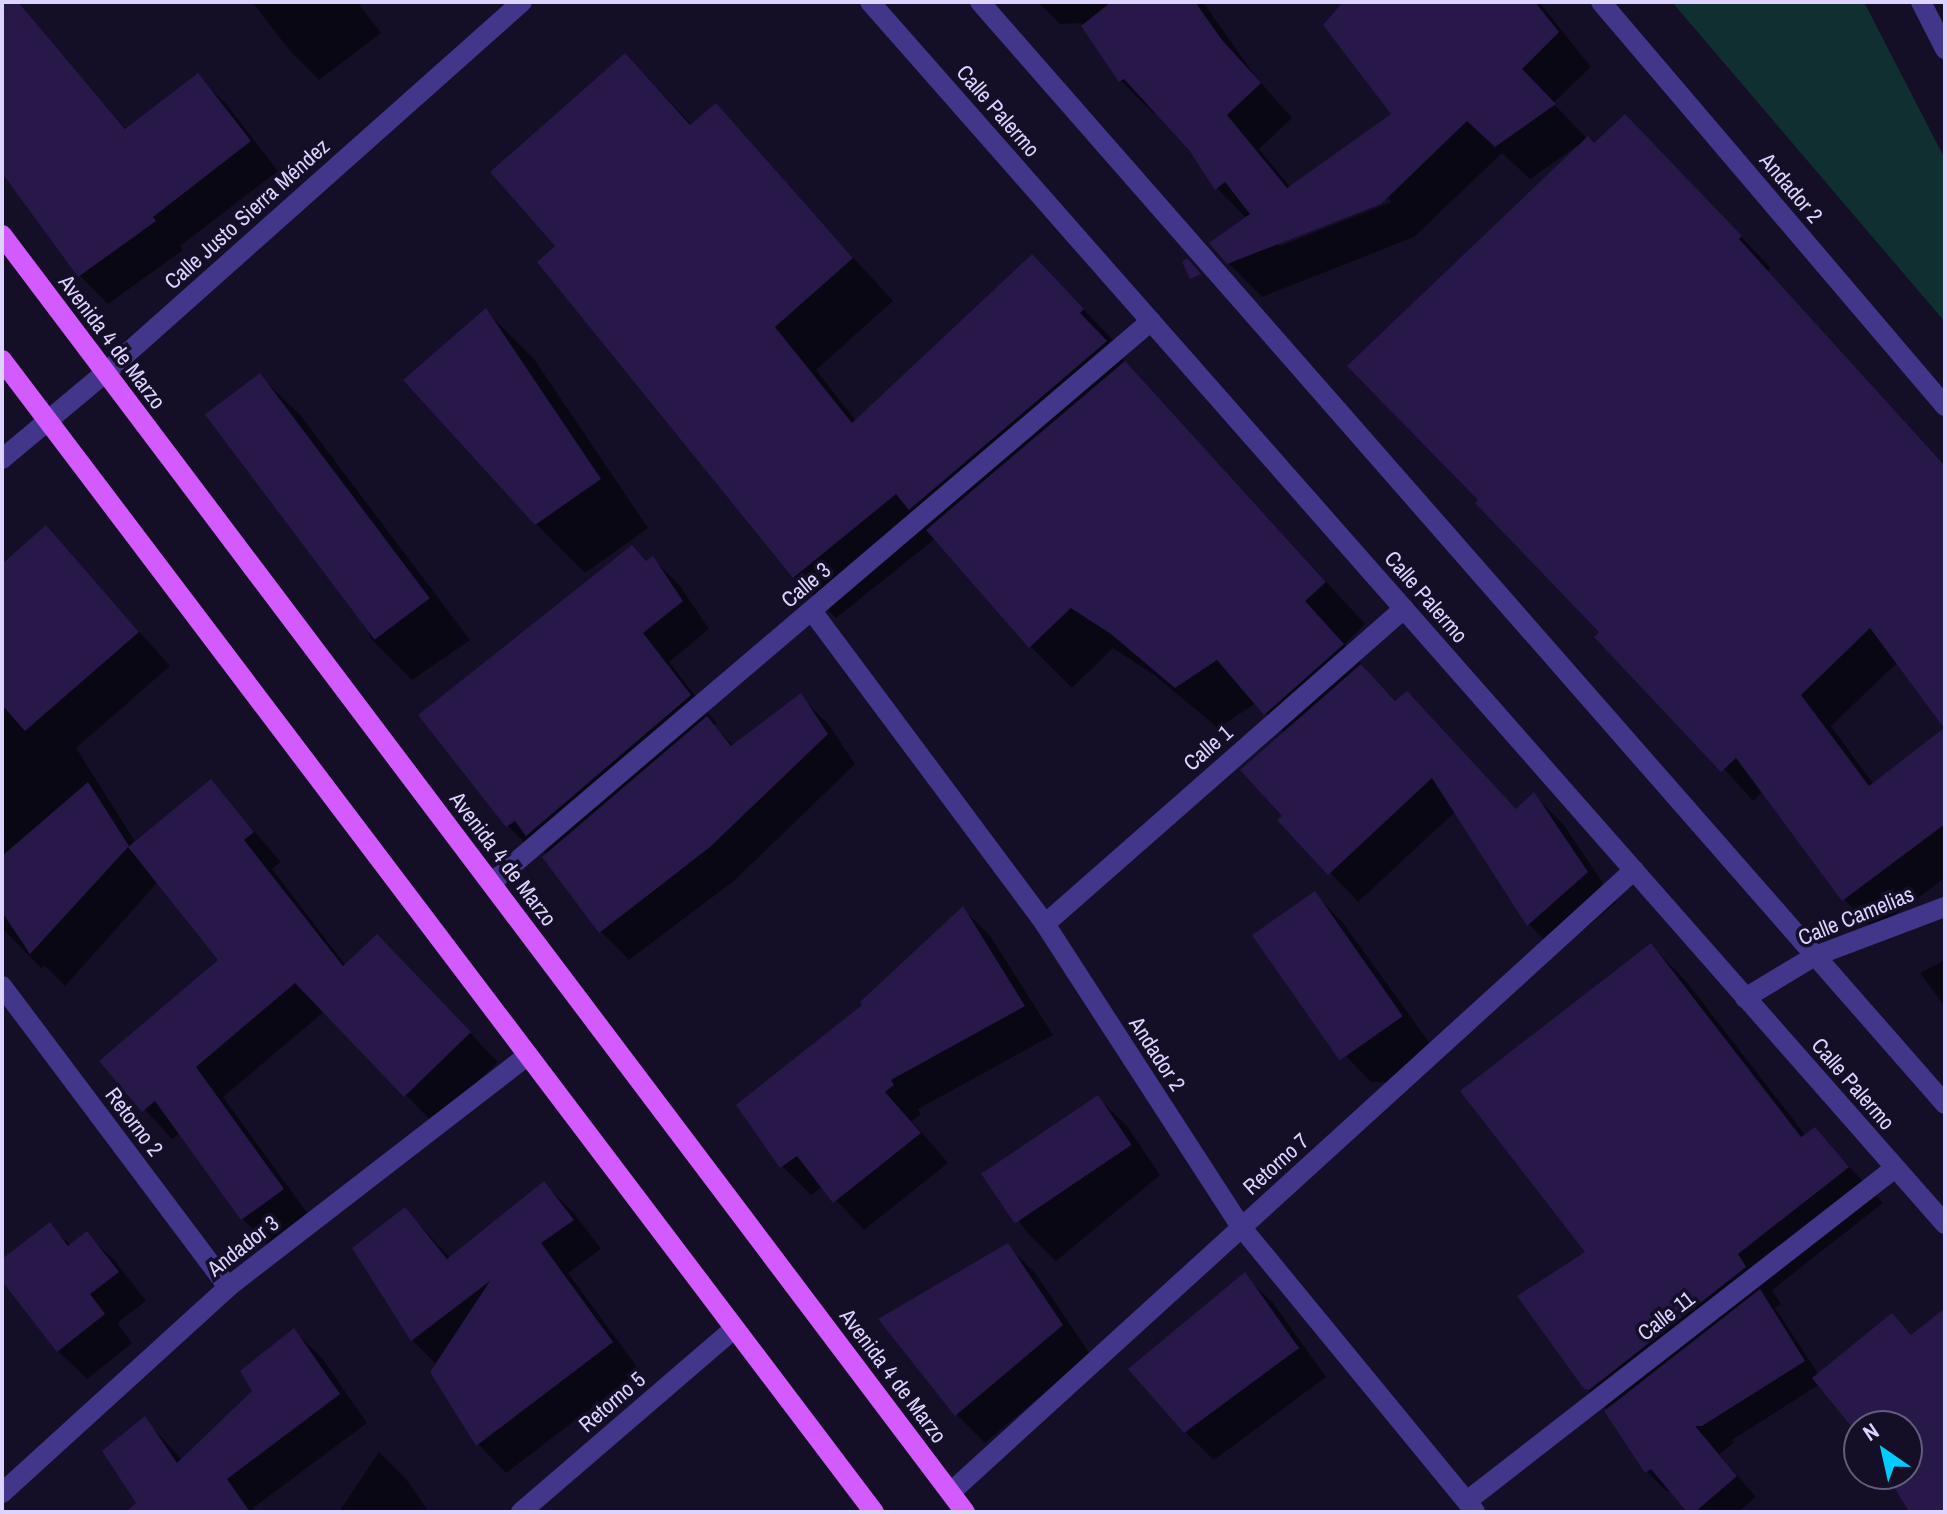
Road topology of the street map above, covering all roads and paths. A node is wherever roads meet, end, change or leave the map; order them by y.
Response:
1 (522, 2) edge
2 (870, 2) edge
3 (980, 2) edge
4 (1601, 2) edge
5 (1921, 2) edge
6 (1945, 49) edge
7 (2, 235) edge
8 (1151, 321) junction
9 (2, 360) edge
10 (105, 373) junction
11 (1945, 406) edge
12 (46, 419) junction
13 (2, 459) edge
14 (1404, 609) junction
15 (812, 611) junction
16 (1634, 870) junction
17 (491, 883) junction
18 (1945, 907) edge
19 (1045, 924) junction
20 (1815, 956) junction
21 (2, 986) edge
22 (1745, 998) junction
23 (528, 1055) junction
24 (1945, 1104) edge
25 (1895, 1168) junction
26 (1945, 1224) edge
27 (1242, 1228) junction
28 (228, 1287) junction
29 (735, 1328) junction
30 (951, 1492) junction
31 (2, 1493) edge
32 (1471, 1507) edge
33 (521, 1512) edge
34 (874, 1512) edge
35 (965, 1512) edge

1 - 10 street, Calle Justo Sierra Méndez
2 - 8 street, Calle Palermo
3 - 20 street
4 - 11 street, Andador 2
5 - 6 street
7 - 10 main road, Avenida 4 de Marzo
8 - 14 street, Calle Palermo
8 - 15 street, Calle 3
9 - 12 main road
10 - 12 street, Calle Justo Sierra Méndez
10 - 17 main road, Avenida 4 de Marzo
12 - 13 street, Calle Justo Sierra Méndez
12 - 23 main road
14 - 16 street, Calle Palermo
14 - 19 street, Calle 1
15 - 17 street, Calle 3
15 - 19 street, Andador 2
16 - 22 street, Calle Palermo
16 - 27 street, Retorno 7
17 - 30 main road, Avenida 4 de Marzo
18 - 20 street, Calle Camelias
19 - 27 street, Andador 2
20 - 22 street, Calle Camelias
20 - 24 street
21 - 28 street, Retorno 2
22 - 25 street, Calle Palermo
23 - 28 street, Andador 3
23 - 29 main road
25 - 26 street, Calle Palermo
25 - 32 street, Calle 11
27 - 30 street, Retorno 7
27 - 32 street, Andador 2
28 - 31 street, Andador 3
29 - 33 street, Retorno 5
29 - 34 main road
30 - 35 main road, Avenida 4 de Marzo

